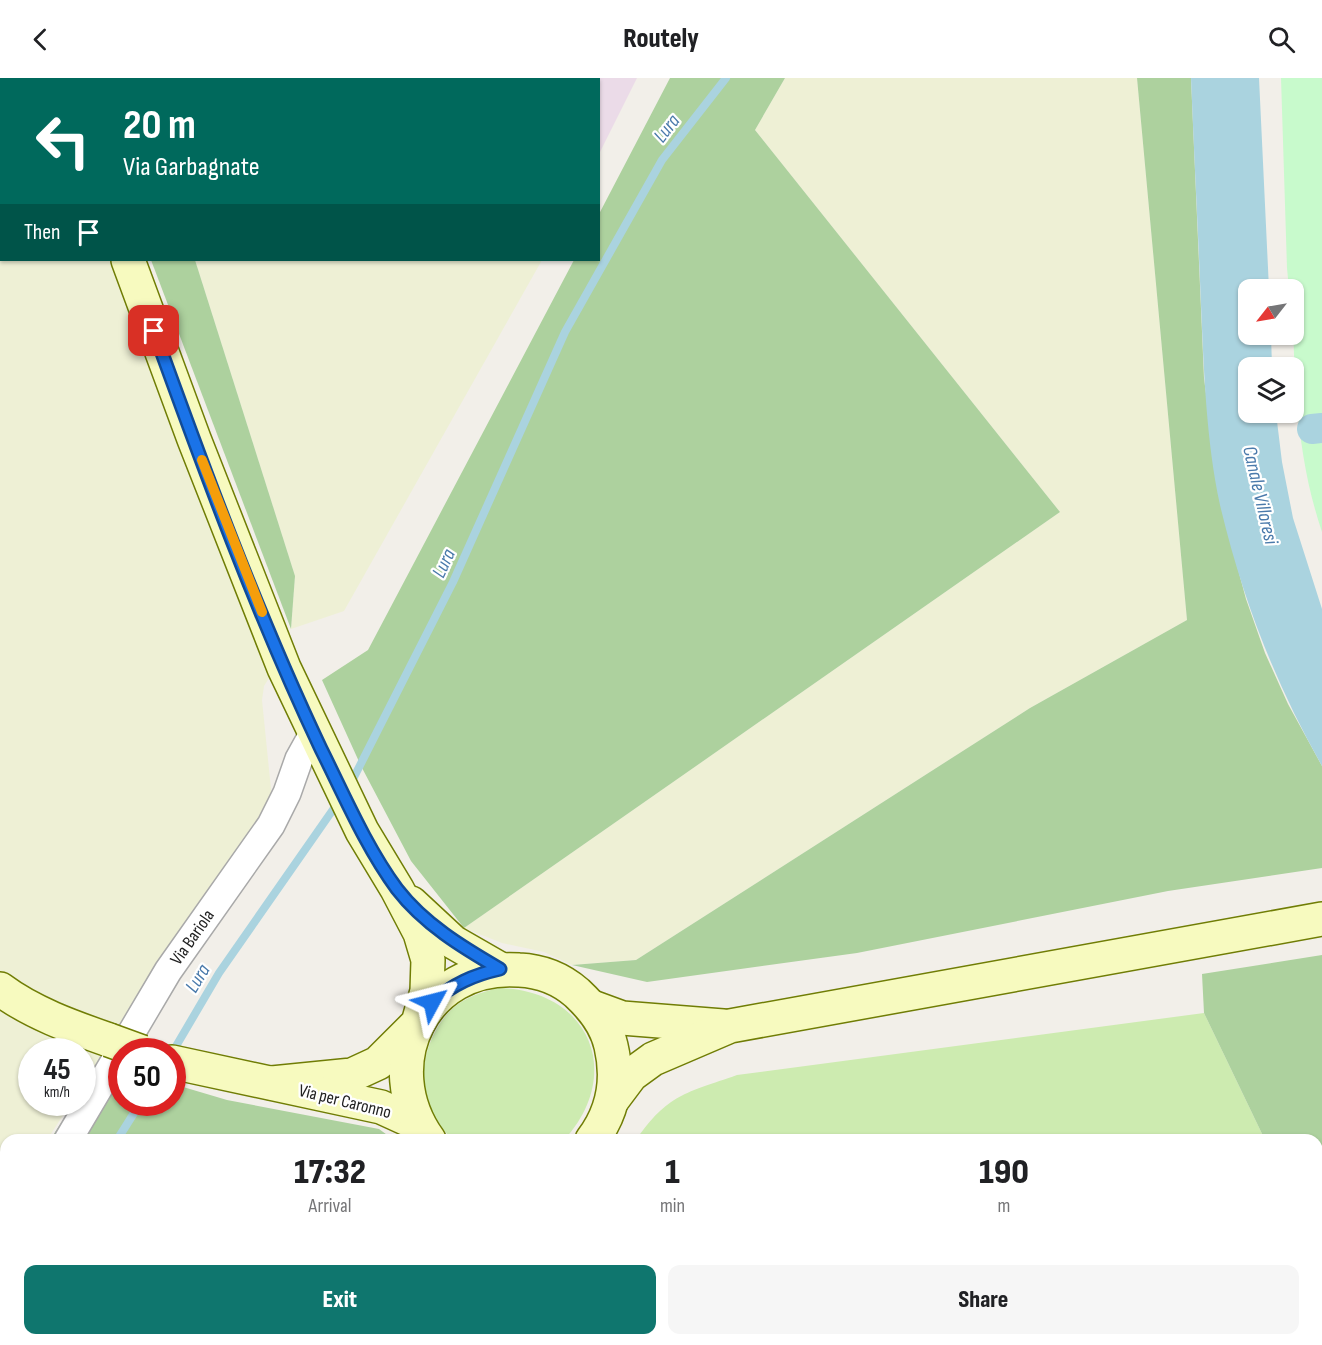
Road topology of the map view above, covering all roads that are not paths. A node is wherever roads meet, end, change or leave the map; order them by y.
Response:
1 (128, 261) edge
2 (314, 732) junction
3 (397, 889) junction
4 (1322, 919) edge
5 (500, 969) junction
6 (0, 989) edge
7 (592, 1007) junction
8 (418, 1023) junction
9 (730, 1026) junction
10 (108, 1040) edge
11 (186, 1066) edge
12 (272, 1083) junction
13 (613, 1099) junction
14 (422, 1132) edge
15 (72, 1134) edge
16 (596, 1134) edge

1 - 2 main road
2 - 3 main road
2 - 15 street, Via Bariola
3 - 5 main road
3 - 8 main road
4 - 9 main road
5 - 7 main road
5 - 8 main road
6 - 10 main road, bridge
7 - 9 main road
7 - 13 main road
8 - 12 main road, Via per Caronno
8 - 14 main road
9 - 13 main road
11 - 12 main road, Via per Caronno
12 - 14 main road, Via per Caronno
13 - 16 main road

